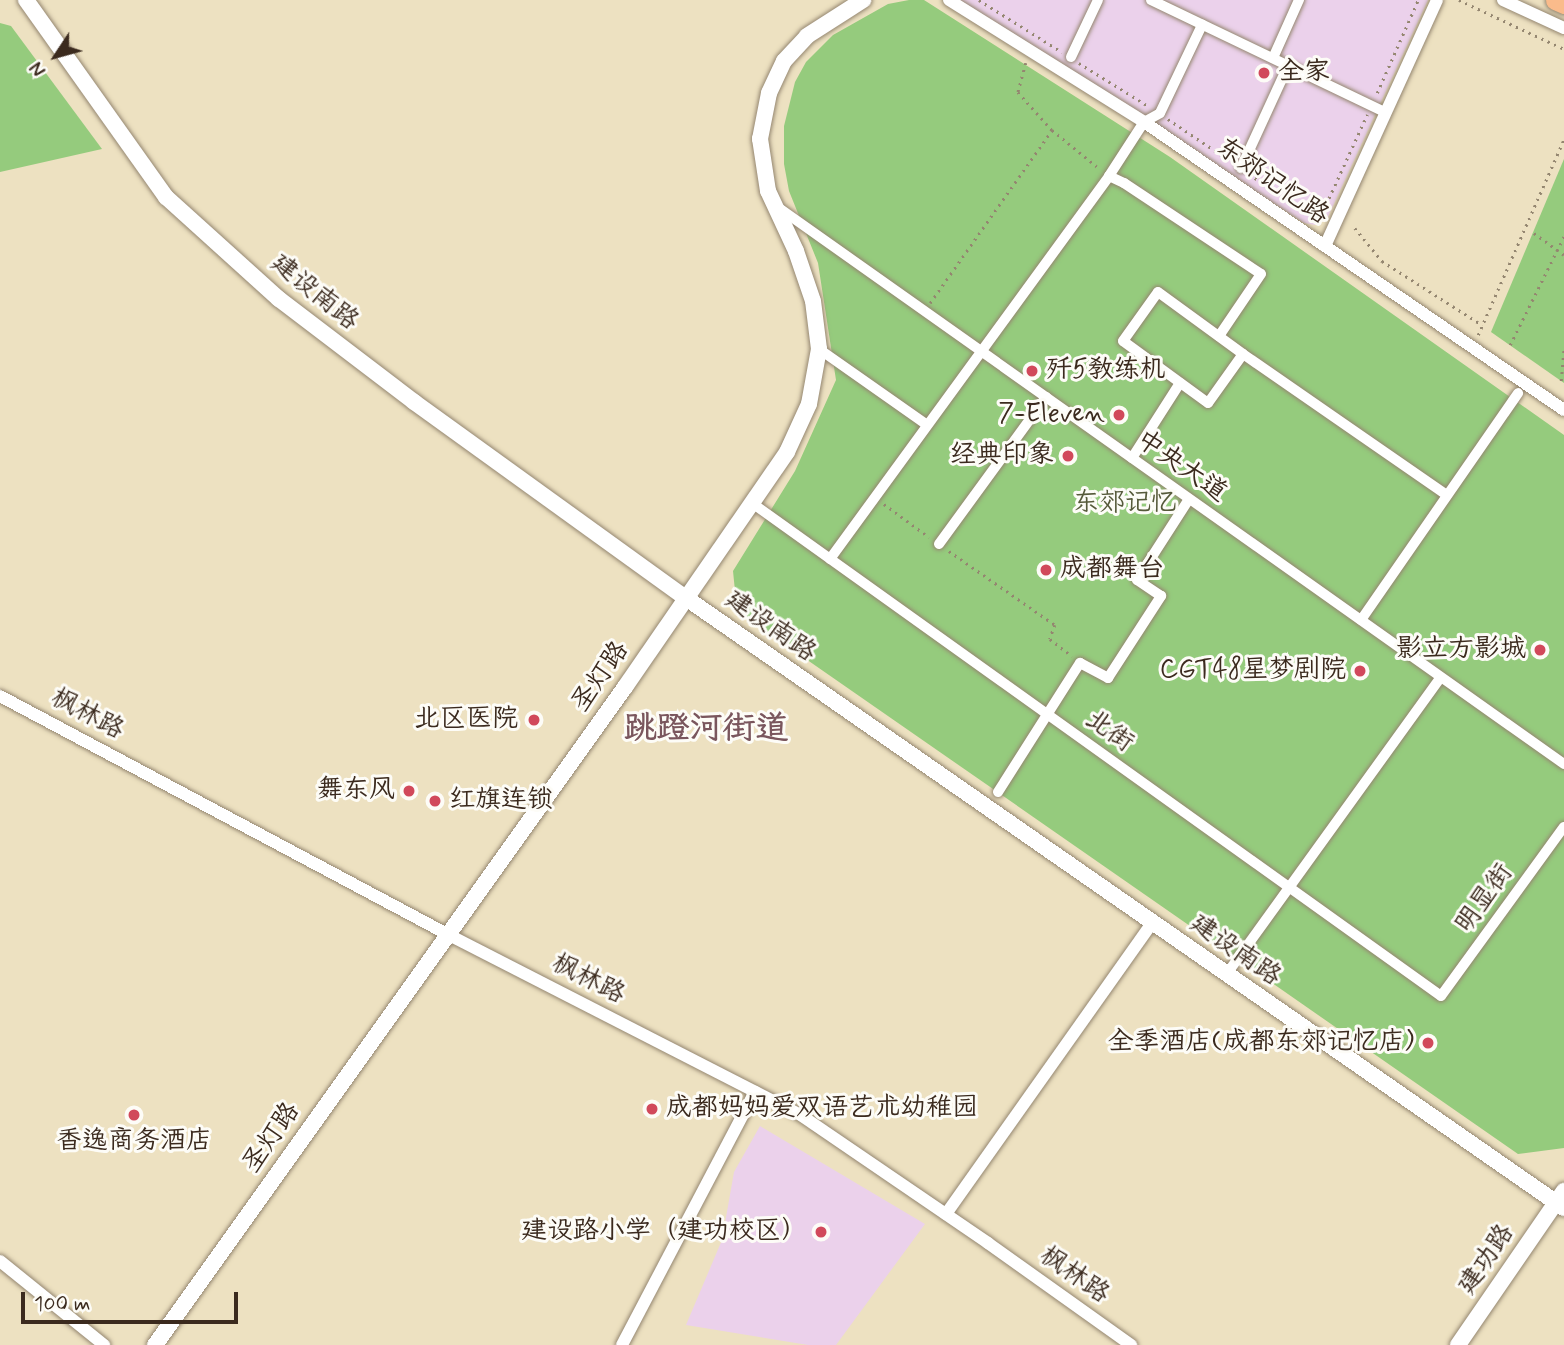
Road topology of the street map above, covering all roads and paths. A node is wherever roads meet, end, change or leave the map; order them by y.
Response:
1 (26, 0) edge
2 (863, 0) edge
3 (948, 0) edge
4 (978, 0) edge
5 (1098, 0) edge
6 (1151, 0) edge
7 (1299, 0) edge
8 (1419, 0) edge
9 (1437, 0) edge
10 (1459, 0) edge
11 (1503, 0) edge
12 (1555, 0) edge
13 (1564, 4) edge
14 (1202, 25) junction
15 (1564, 28) edge
16 (1564, 49) edge
17 (1030, 51) junction
18 (1071, 57) junction
19 (1273, 58) junction
20 (1288, 66) junction
21 (1371, 105) junction
22 (1385, 112) junction
23 (1160, 113) junction
24 (1144, 122) junction
25 (1052, 130) junction
26 (1564, 139) edge
27 (1241, 168) junction
28 (1109, 176) junction
29 (773, 204) junction
30 (1355, 228) dead end
31 (1534, 233) dead end
32 (1564, 236) edge
33 (1325, 246) junction
34 (1557, 250) junction
35 (1564, 254) edge
36 (924, 311) junction
37 (1482, 325) junction
38 (1219, 337) junction
39 (1485, 342) dead end
40 (1510, 345) dead end
41 (819, 349) junction
42 (1564, 349) edge
43 (981, 351) junction
44 (1244, 354) junction
45 (1561, 381) dead end
46 (1180, 383) junction
47 (1518, 393) dead end
48 (1046, 397) junction
49 (1564, 410) edge
50 (928, 425) junction
51 (1132, 458) junction
52 (1447, 495) junction
53 (875, 497) junction
54 (1189, 499) junction
55 (752, 503) junction
56 (939, 544) junction
57 (830, 559) junction
58 (686, 598) junction
59 (1361, 620) junction
60 (1080, 663) junction
61 (1441, 677) junction
62 (0, 696) edge
63 (1048, 715) junction
64 (1564, 764) edge
65 (998, 792) dead end
66 (1564, 827) edge
67 (1290, 888) junction
68 (1152, 923) junction
69 (447, 933) junction
70 (1226, 975) junction
71 (1441, 996) joint
72 (755, 1092) junction
73 (1561, 1200) edge
74 (946, 1214) junction
75 (0, 1261) edge
76 (104, 1345) edge
77 (155, 1345) edge
78 (622, 1345) edge
79 (1130, 1345) edge
80 (1458, 1345) edge

1 - 58 street, 建设南路
2 - 29 street, 圣灯路
3 - 17 street, 东郊记忆路
4 - 18 path
5 - 18 street
6 - 14 street
7 - 19 street
8 - 21 path
9 - 22 street
10 - 16 path
11 - 15 street
12 - 13 main road
14 - 19 street
14 - 23 street
17 - 24 street, 东郊记忆路
17 - 25 path
18 - 23 path
19 - 20 street
20 - 21 street
20 - 27 street
21 - 22 street
21 - 27 path
22 - 33 street
23 - 24 street
23 - 27 path
24 - 28 street
24 - 33 street, 东郊记忆路
25 - 28 path
25 - 36 path
26 - 37 path
28 - 38 street
28 - 43 street
29 - 36 street, 中央大道
29 - 41 street, 圣灯路
30 - 37 path
31 - 34 path
32 - 34 path
33 - 49 street, 东郊记忆路
34 - 35 path
34 - 40 path
36 - 43 street, 中央大道
37 - 39 path
38 - 44 street
38 - 46 street
41 - 50 street
41 - 55 street, 圣灯路
42 - 45 path
43 - 48 street, 中央大道
43 - 50 street
44 - 46 street
44 - 52 street
46 - 51 street
47 - 52 street
48 - 51 street, 中央大道
48 - 56 street
50 - 53 street
51 - 54 street, 中央大道
52 - 59 street
53 - 56 path
53 - 57 street
54 - 59 street, 中央大道
54 - 60 street
55 - 57 street, 北街
55 - 58 street, 圣灯路
56 - 60 path
57 - 63 street, 北街
58 - 68 street, 建设南路
58 - 69 street, 圣灯路
59 - 61 street, 中央大道
60 - 63 street
61 - 64 street, 中央大道
61 - 67 street
62 - 69 street, 枫林路
63 - 65 street
63 - 67 street, 北街
66 - 71 street, 明显街
67 - 70 street
67 - 71 street, 北街
68 - 70 street, 建设南路
68 - 74 street
69 - 72 street, 枫林路
69 - 77 street, 圣灯路
70 - 73 street, 建设南路
72 - 74 street, 枫林路
72 - 78 street
73 - 80 street, 建功路
74 - 79 street, 枫林路
75 - 76 street

